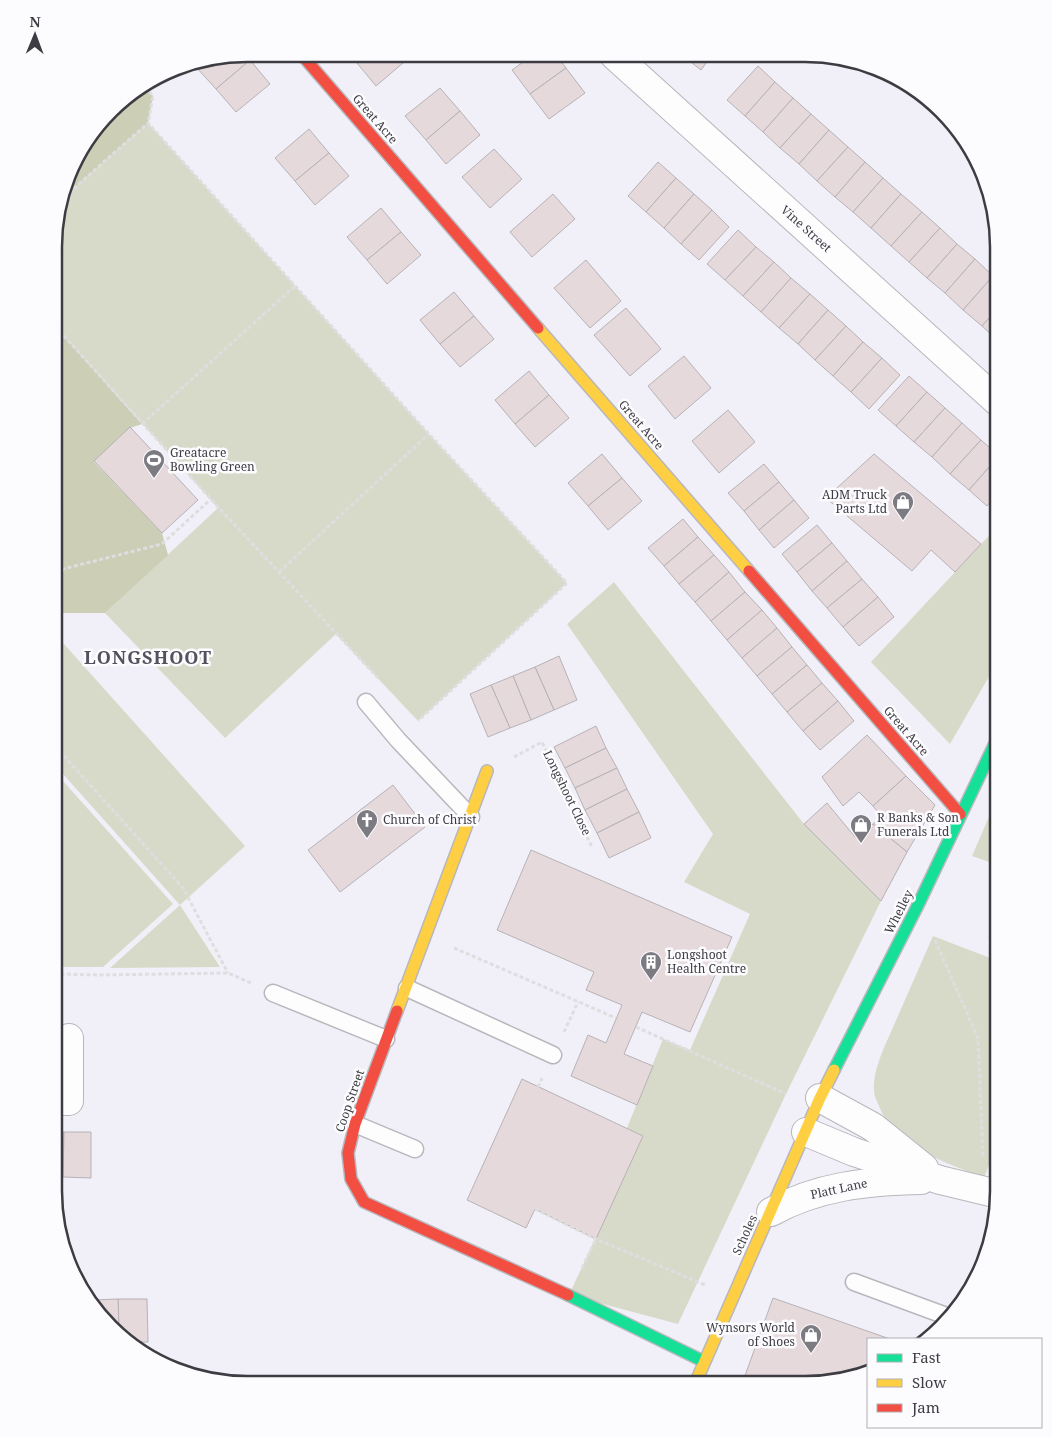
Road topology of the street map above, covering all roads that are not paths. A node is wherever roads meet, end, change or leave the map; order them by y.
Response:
1 (308, 62) edge
2 (622, 62) edge
3 (990, 395) edge
4 (366, 702) dead end
5 (990, 757) edge
6 (487, 771) road end
7 (960, 814) junction
8 (471, 817) junction
9 (406, 988) junction
10 (272, 993) road end
11 (69, 1038) dead end
12 (386, 1040) junction
13 (553, 1055) dead end
14 (820, 1098) junction
15 (62, 1101) edge
16 (355, 1124) junction
17 (806, 1132) junction
18 (415, 1149) dead end
19 (940, 1180) junction
20 (990, 1192) edge
21 (771, 1212) junction
22 (854, 1282) dead end
23 (941, 1314) edge
24 (703, 1361) junction
25 (698, 1376) edge

1 - 7 street, Great Acre
2 - 3 street, Vine Street
4 - 8 lane
5 - 7 street, Whelley
6 - 8 street, Coop Street
7 - 14 street, Whelley
8 - 9 street, Coop Street
9 - 12 street, Coop Street
9 - 13 lane
10 - 12 lane
11 - 15 street
12 - 16 street, Coop Street
14 - 17 street, Scholes
14 - 19 street, Platt Lane
16 - 18 lane
16 - 24 street, Coop Street
17 - 19 street, Platt Lane
17 - 21 street, Scholes
19 - 20 street, Platt Lane
19 - 21 street, Platt Lane
21 - 24 street, Scholes
22 - 23 lane
24 - 25 street, Scholes

